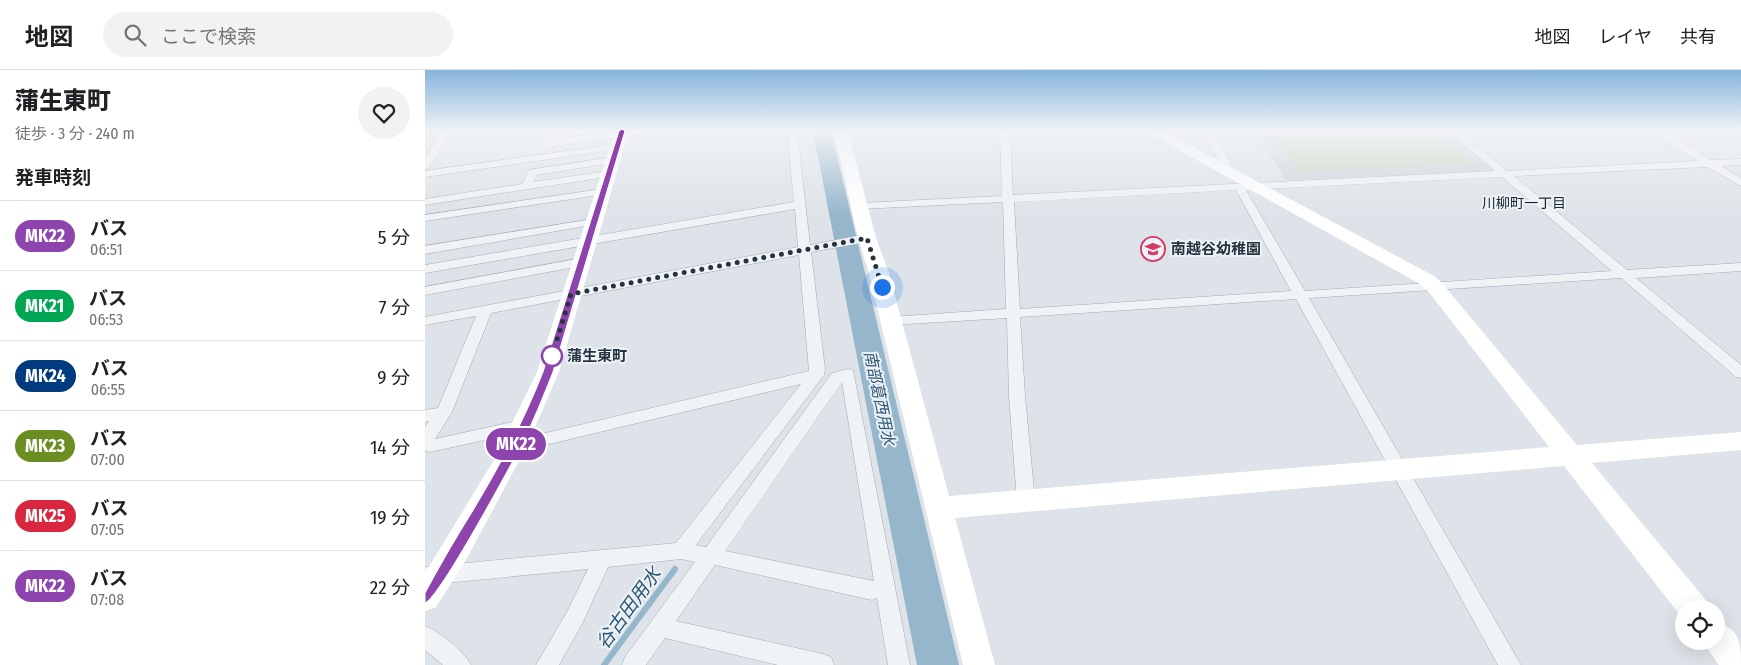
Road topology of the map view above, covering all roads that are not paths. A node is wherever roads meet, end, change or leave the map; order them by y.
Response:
1 (563, 159) edge
2 (598, 159) edge
3 (599, 159) edge
4 (613, 159) edge
5 (795, 159) edge
6 (848, 159) edge
7 (1006, 159) edge
8 (1203, 159) edge
9 (1224, 159) edge
10 (1486, 159) edge
11 (1702, 159) edge
12 (1741, 162) edge
13 (1709, 163) junction
14 (1220, 168) junction
15 (425, 174) edge
16 (1504, 174) junction
17 (1741, 183) edge
18 (1246, 187) junction
19 (1008, 198) junction
20 (425, 202) edge
21 (799, 205) junction
22 (860, 206) junction
23 (425, 218) edge
24 (590, 235) junction
25 (863, 239) junction
26 (425, 250) edge
27 (804, 250) junction
28 (582, 262) junction
29 (1741, 267) edge
30 (425, 268) edge
31 (1625, 274) junction
32 (1435, 287) junction
33 (425, 291) edge
34 (571, 294) junction
35 (1302, 296) junction
36 (486, 309) junction
37 (1013, 313) junction
38 (425, 320) edge
39 (890, 322) junction
40 (1741, 373) edge
41 (816, 375) junction
42 (444, 412) junction
43 (425, 416) edge
44 (526, 425) junction
45 (425, 440) edge
46 (1741, 442) edge
47 (425, 444) edge
48 (516, 446) junction
49 (1572, 456) junction
50 (1398, 471) junction
51 (1026, 501) junction
52 (939, 508) junction
53 (681, 552) junction
54 (709, 556) junction
55 (602, 559) junction
56 (433, 575) edge
57 (886, 586) junction
58 (425, 597) edge
59 (1687, 600) edge
60 (660, 626) junction
61 (425, 636) edge
62 (1725, 647) edge
63 (460, 665) edge
64 (547, 665) edge
65 (633, 665) edge
66 (823, 665) edge
67 (899, 665) edge
68 (979, 665) edge
69 (1509, 665) edge
70 (1739, 665) edge

1 - 15 street
2 - 23 street
3 - 20 street
4 - 24 street
5 - 21 street
6 - 22 street
7 - 19 street
8 - 14 street
9 - 14 street
10 - 16 street
11 - 13 street
12 - 13 street
13 - 16 street
13 - 17 street
14 - 18 street
16 - 18 street
16 - 31 street
18 - 19 street
18 - 32 street
18 - 35 street
19 - 22 street
19 - 37 street
21 - 24 street
21 - 27 street
22 - 25 street
24 - 26 street
24 - 28 street
24 - 30 street
25 - 27 street
25 - 39 street
27 - 34 street
27 - 41 street
28 - 33 street
28 - 34 street
29 - 31 street
31 - 32 street
31 - 40 street
32 - 35 street
32 - 49 street
34 - 36 street
34 - 44 street
35 - 37 street
35 - 50 street
36 - 38 street
36 - 42 street
37 - 39 street
37 - 51 street
39 - 52 street
41 - 48 street
41 - 53 street
42 - 43 street
42 - 45 street
44 - 47 street
44 - 48 street
46 - 49 street
48 - 56 street
49 - 50 street
49 - 59 street
50 - 51 street
50 - 69 street
51 - 52 street
52 - 68 street
53 - 54 street
53 - 55 street
54 - 57 street
54 - 57 street
54 - 60 street
55 - 56 street
55 - 64 street
56 - 58 street
57 - 67 street
60 - 65 street
60 - 66 street
61 - 63 street
62 - 70 street

